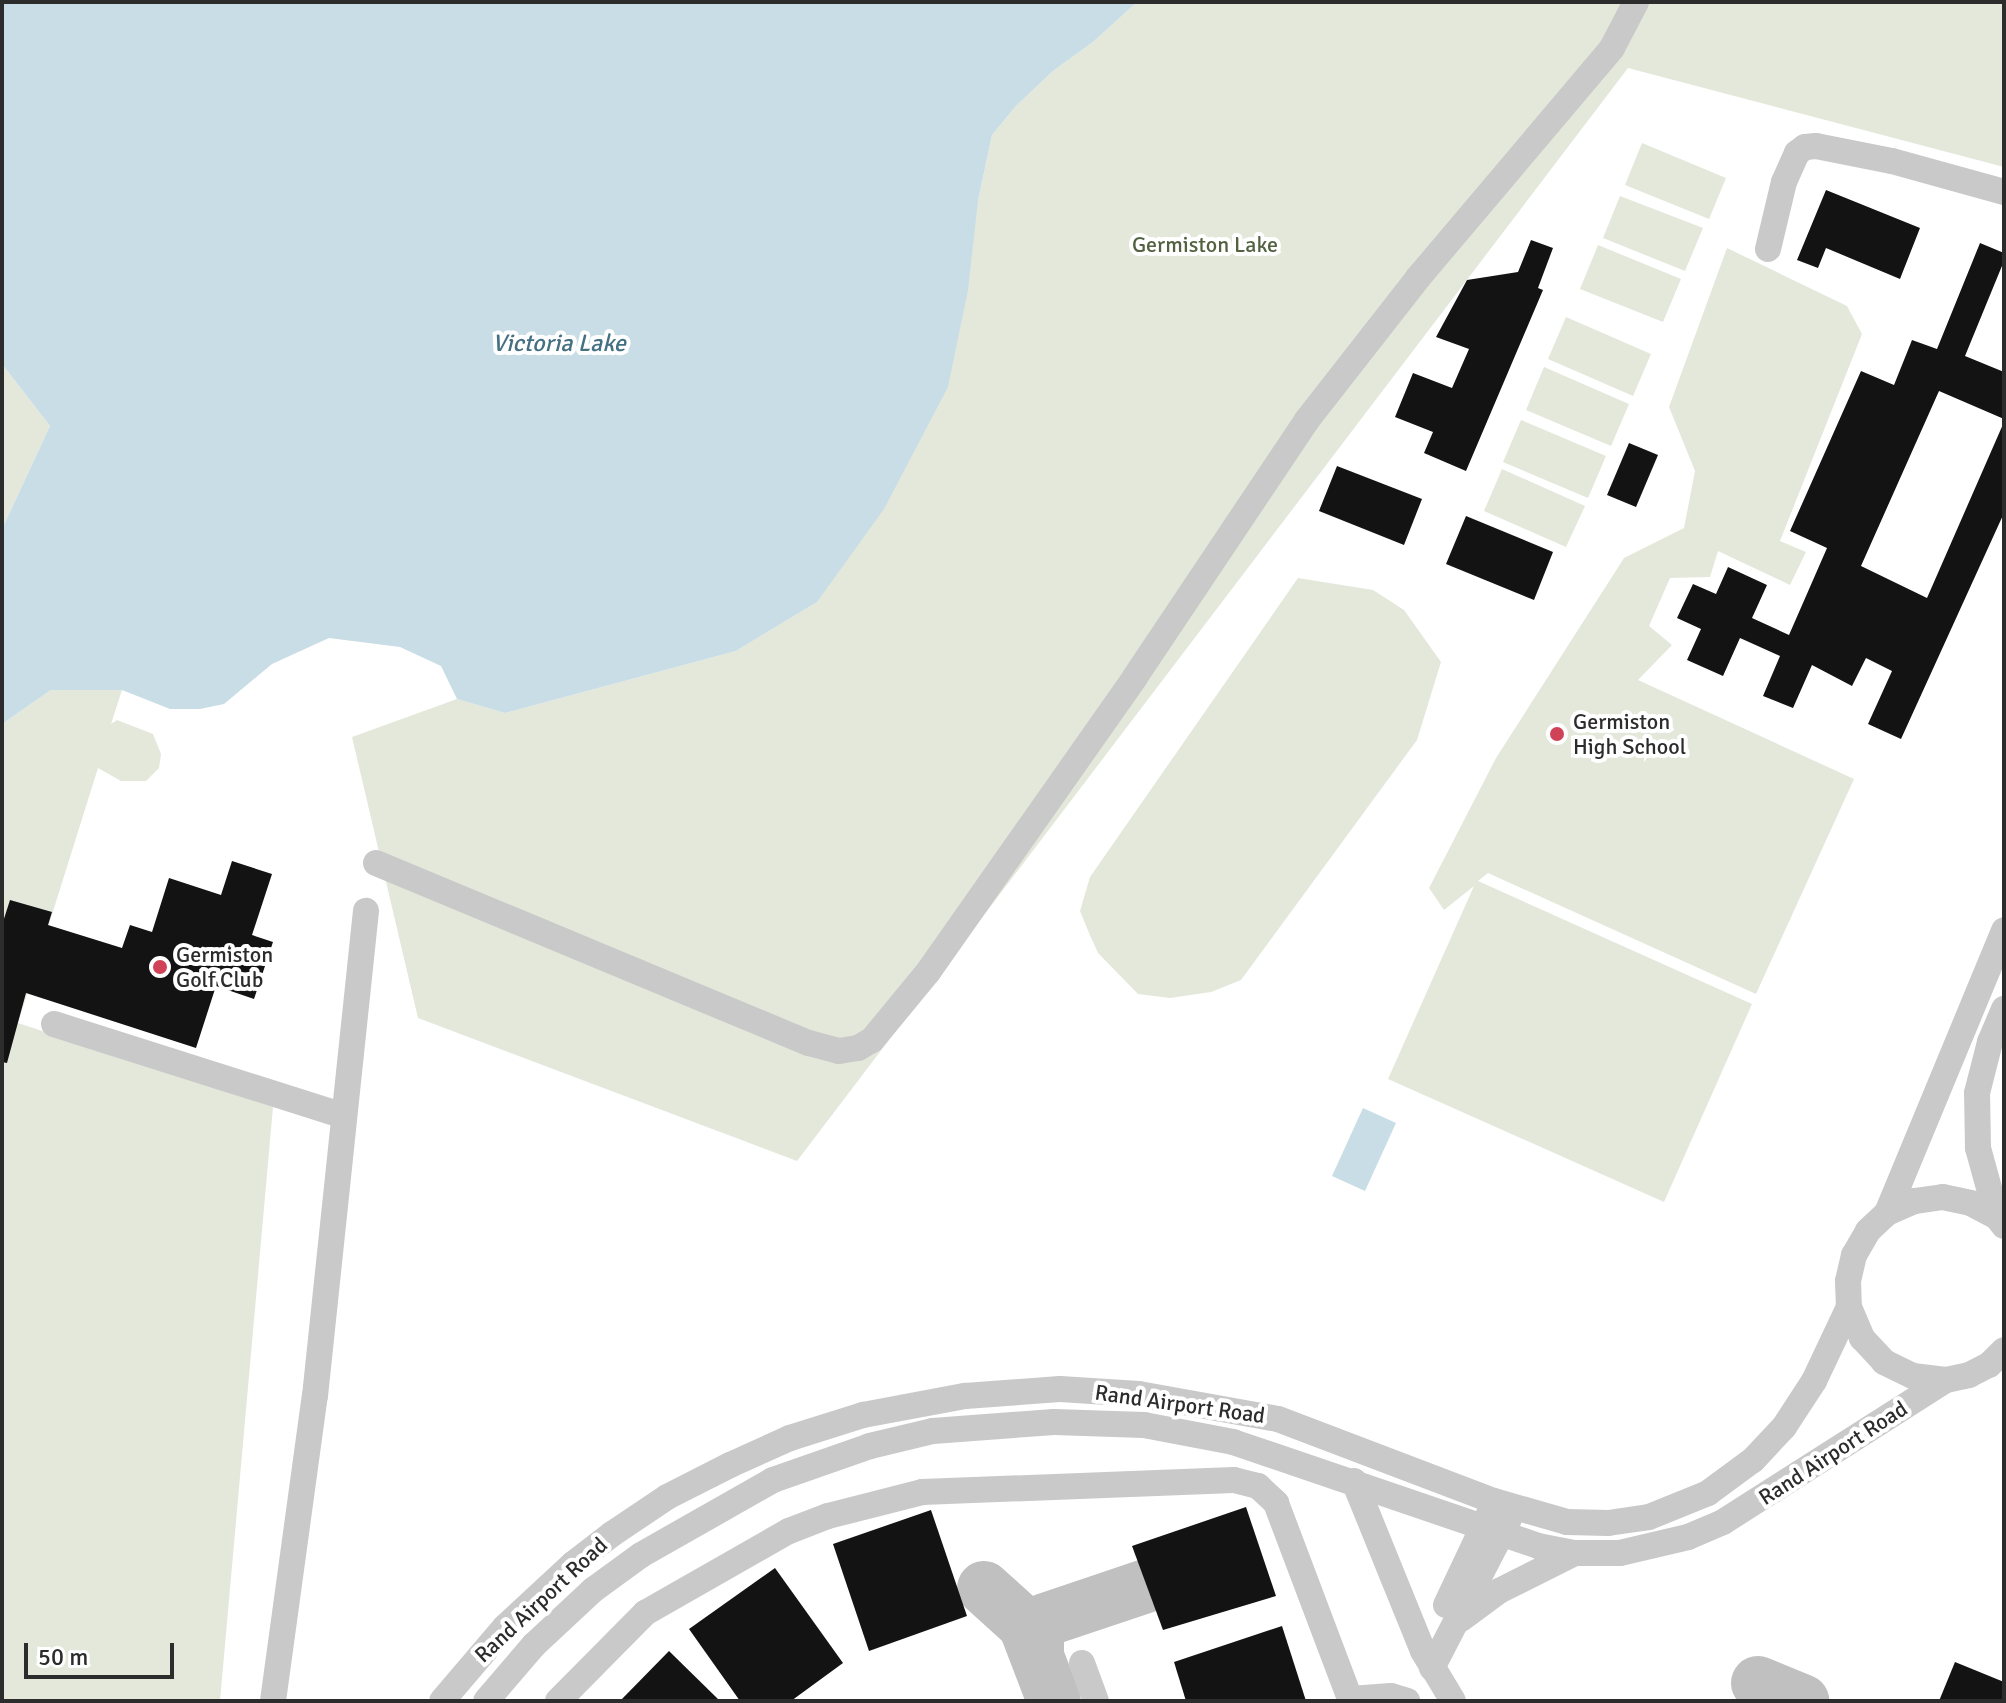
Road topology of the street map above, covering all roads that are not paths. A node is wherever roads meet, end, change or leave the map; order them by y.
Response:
1 (1636, 2) edge
2 (2004, 192) edge
3 (1768, 249) dead end
4 (376, 863) dead end
5 (366, 911) dead end
6 (2004, 930) edge
7 (2004, 1009) edge
8 (54, 1024) dead end
9 (344, 1116) junction
10 (1887, 1213) junction
11 (2000, 1222) edge
12 (1849, 1307) junction
13 (1999, 1360) edge
14 (1946, 1380) junction
15 (1354, 1481) junction
16 (1504, 1504) junction
17 (1492, 1532) junction
18 (1575, 1553) junction
19 (1456, 1622) junction
20 (1428, 1660) junction
21 (1082, 1663) dead end
22 (1350, 1700) edge
23 (273, 1701) edge
24 (442, 1701) edge
25 (486, 1701) edge
26 (558, 1701) edge
27 (1096, 1701) edge
28 (1407, 1701) edge
29 (1453, 1701) edge

1 - 4 street
2 - 3 street
5 - 9 street
6 - 10 street, Rand Airport Road
7 - 11 street, Rand Airport Road
8 - 9 street
9 - 23 street
10 - 11 street, Rand Airport Road
10 - 12 street, Rand Airport Road
12 - 14 street, Rand Airport Road
12 - 16 street, Rand Airport Road
13 - 14 street, Rand Airport Road
14 - 18 street, Rand Airport Road
15 - 17 street, Rand Airport Road
15 - 20 street
15 - 25 street, Rand Airport Road
16 - 17 street
16 - 24 street, Rand Airport Road
17 - 18 street, Rand Airport Road
17 - 19 street
17 - 20 street
18 - 19 street
19 - 20 street
20 - 29 street
21 - 27 street
22 - 26 street
22 - 28 street

